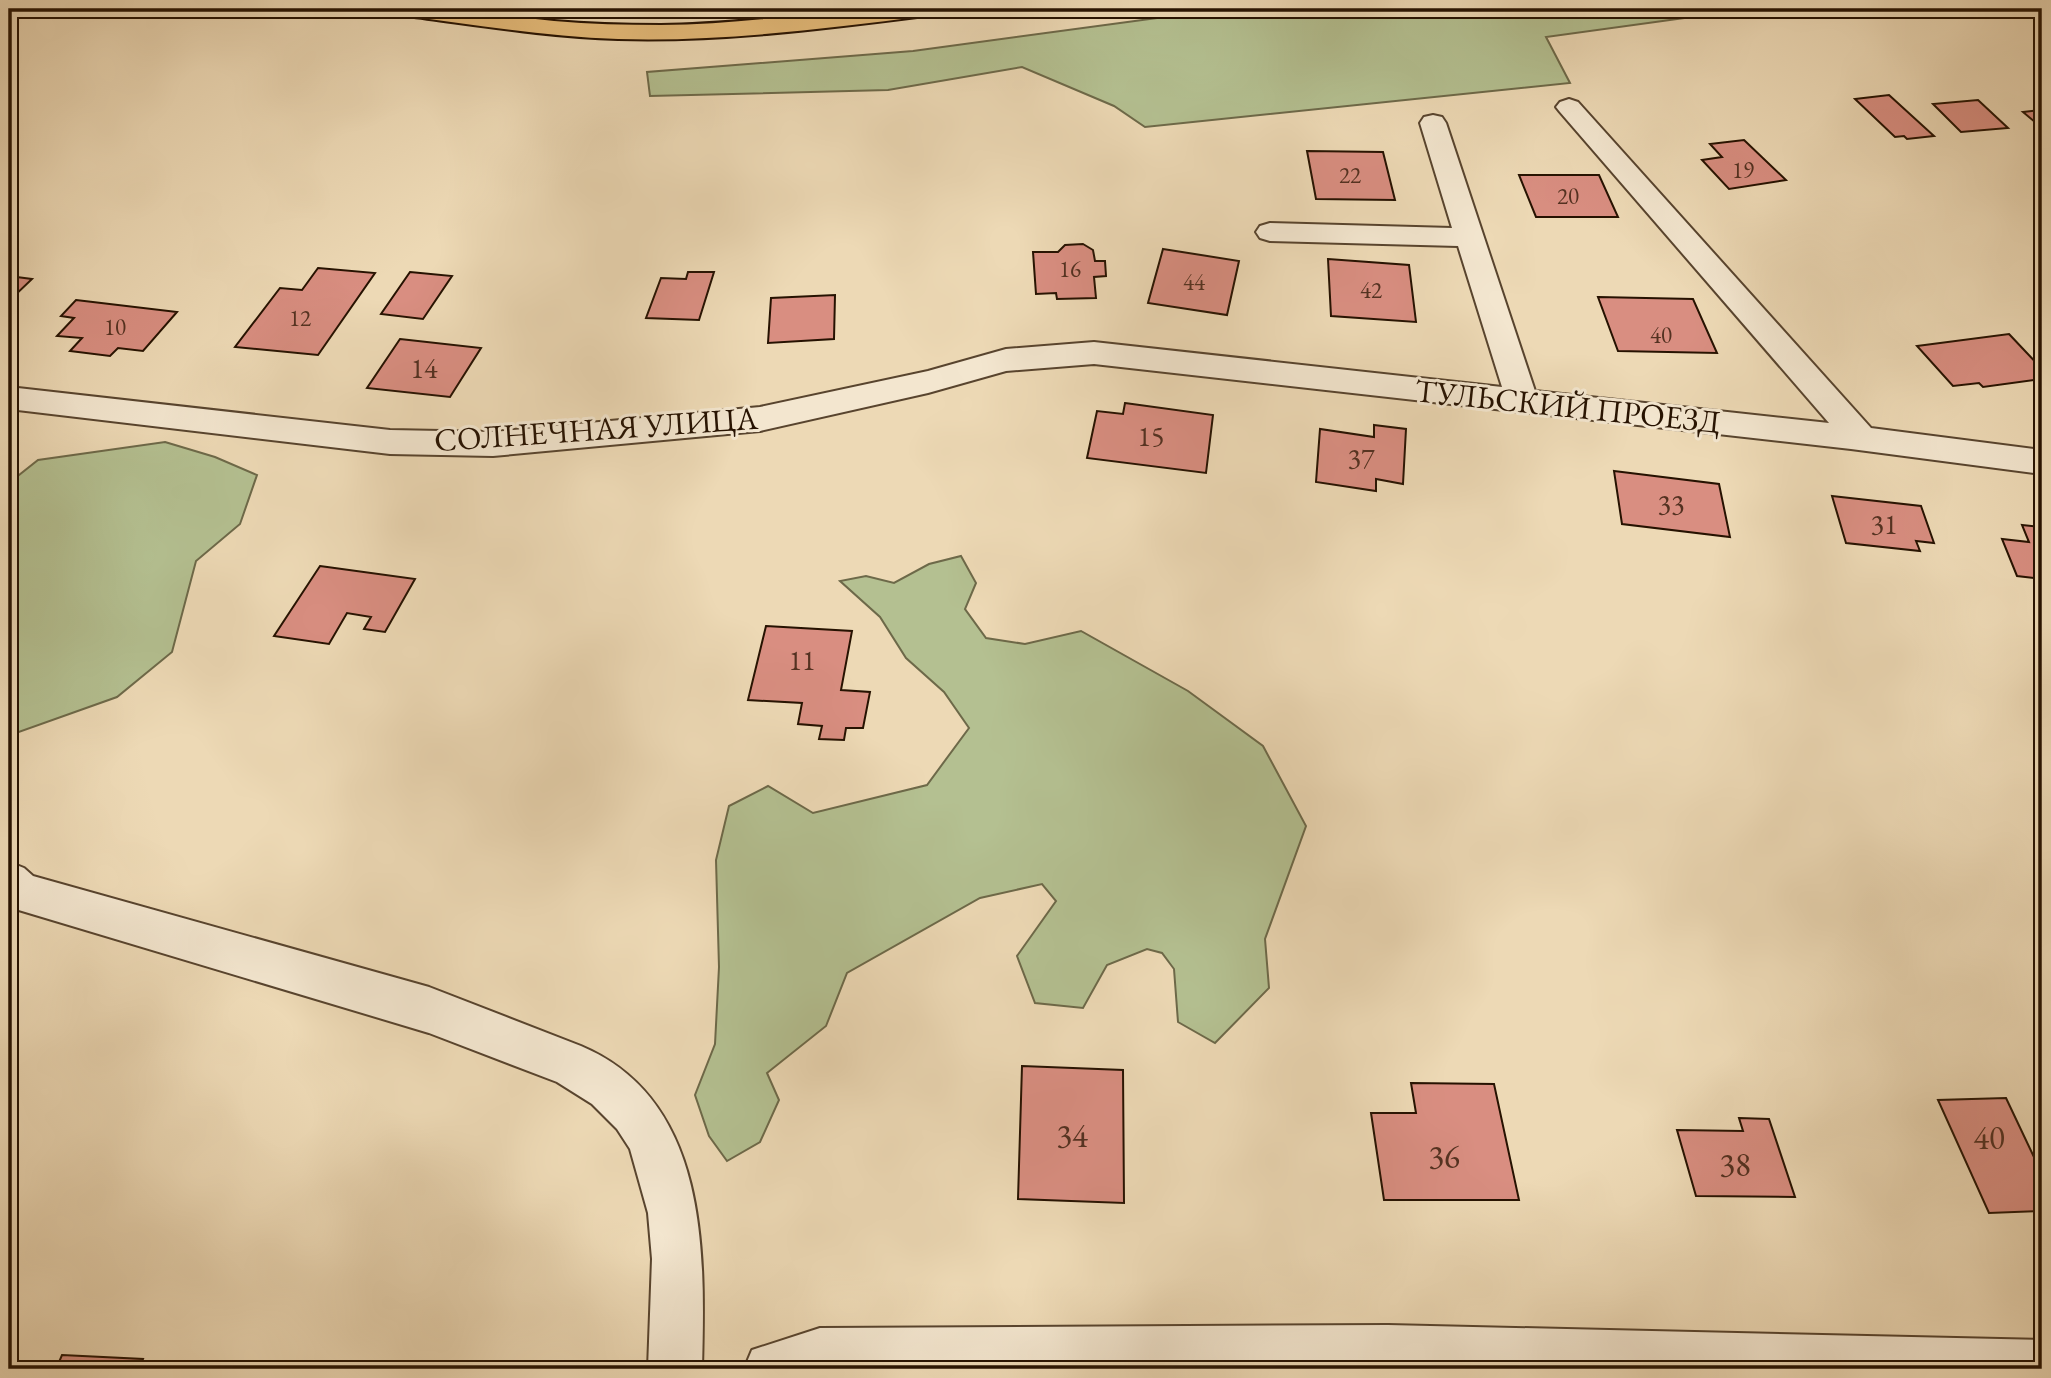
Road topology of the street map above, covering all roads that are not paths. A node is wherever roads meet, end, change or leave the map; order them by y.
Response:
1 (407, 9) edge
2 (925, 9) edge
3 (1569, 107) dead end
4 (1433, 123) dead end
5 (1270, 232) dead end
6 (1469, 237) junction
7 (1094, 353) joint
8 (9, 398) edge
9 (1522, 400) junction
10 (1862, 439) junction
11 (2042, 462) edge
12 (9, 882) edge
13 (1390, 1361) edge
14 (2042, 1367) edge
15 (675, 1369) edge
16 (771, 1369) edge

1 - 2 main road
3 - 10 street
4 - 6 street
5 - 6 street
6 - 9 street
7 - 8 street, СОЛНЕЧНАЯ УЛИЦА
7 - 9 street, ТУЛЬСКИЙ ПРОЕЗД
9 - 10 street, ТУЛЬСКИЙ ПРОЕЗД
10 - 11 street, ТУЛЬСКИЙ ПРОЕЗД
12 - 15 street
13 - 14 street
13 - 16 street

